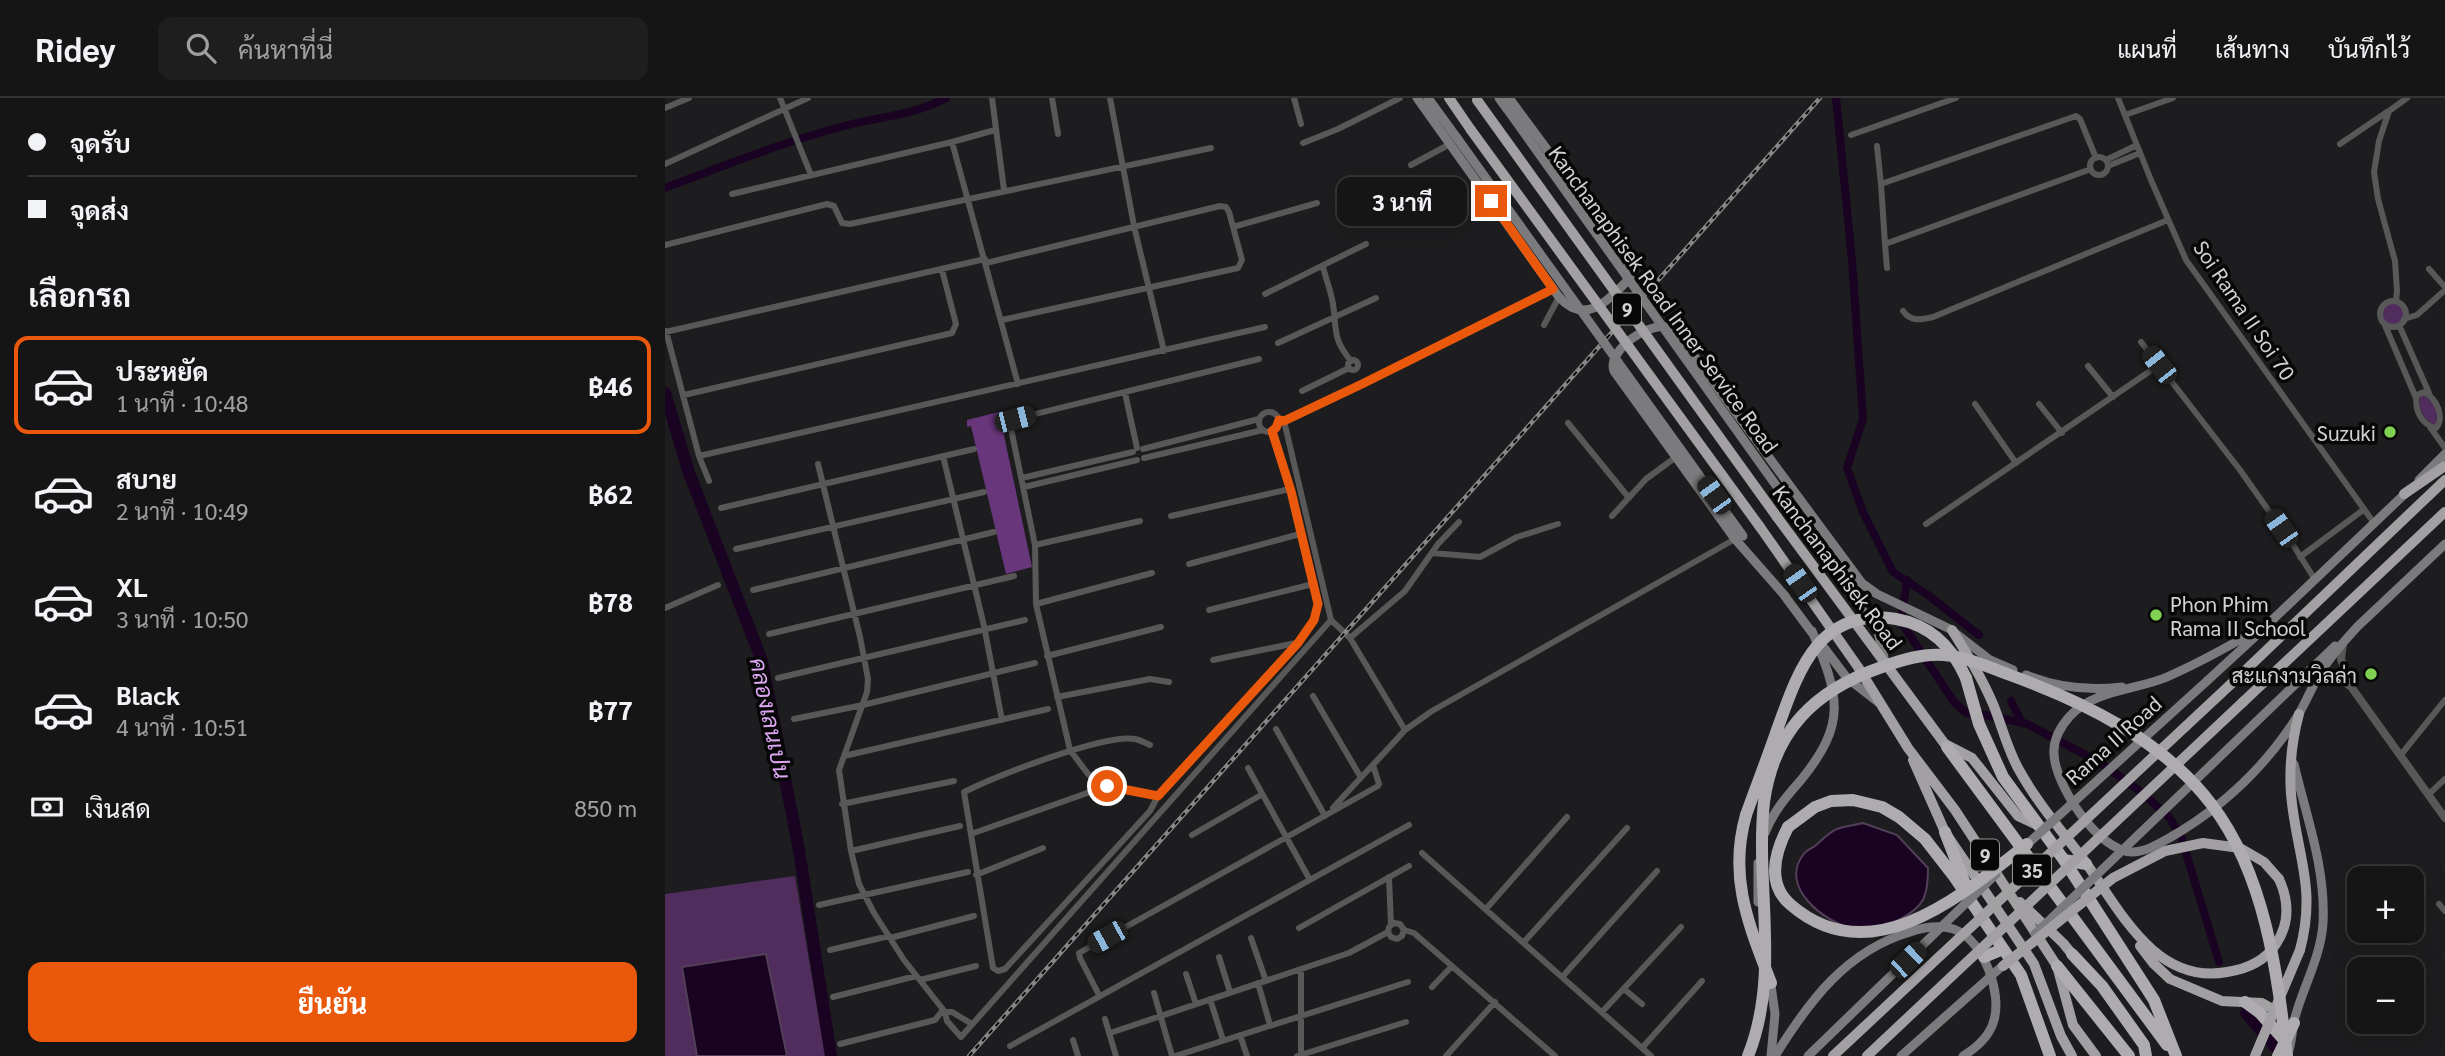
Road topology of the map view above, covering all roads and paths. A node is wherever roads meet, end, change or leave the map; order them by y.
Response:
1 (688, 98) edge
2 (780, 98) edge
3 (809, 98) edge
4 (992, 98) edge
5 (1052, 98) edge
6 (1110, 98) edge
7 (1294, 98) edge
8 (1400, 98) edge
9 (1417, 98) edge
10 (1428, 98) edge
11 (1449, 98) edge
12 (1499, 98) edge
13 (1509, 98) edge
14 (1956, 98) edge
15 (2118, 98) edge
16 (2173, 98) edge
17 (2407, 98) edge
18 (1476, 99) edge
19 (665, 108) edge
20 (784, 108) junction
21 (2389, 111) junction
22 (2125, 115) junction
23 (1301, 124) dead end
24 (995, 130) junction
25 (1058, 134) dead end
26 (1851, 135) dead end
27 (1454, 141) junction
28 (951, 142) junction
29 (1303, 143) dead end
30 (2340, 144) dead end
31 (1877, 146) dead end
32 (1211, 148) dead end
33 (2138, 149) junction
34 (2096, 158) junction
35 (2107, 163) junction
36 (665, 164) edge
37 (1411, 165) dead end
38 (1124, 167) junction
39 (2091, 169) junction
40 (811, 175) junction
41 (1881, 184) junction
42 (1004, 190) junction
43 (732, 194) dead end
44 (969, 199) junction
45 (1317, 203) dead end
46 (2168, 220) junction
47 (1134, 226) junction
48 (1233, 227) junction
49 (1366, 244) dead end
50 (1885, 244) junction
51 (665, 245) edge
52 (985, 261) junction
53 (1322, 267) junction
54 (1887, 268) dead end
55 (2429, 269) dead end
56 (942, 270) junction
57 (1150, 286) junction
58 (2445, 288) edge
59 (1556, 293) junction
60 (1265, 294) dead end
61 (1376, 298) dead end
62 (2396, 302) junction
63 (1903, 310) dead end
64 (1333, 319) junction
65 (1002, 320) junction
66 (2402, 322) junction
67 (2384, 323) junction
68 (1544, 325) dead end
69 (1265, 327) dead end
70 (665, 332) edge
71 (2141, 342) dead end
72 (1278, 343) dead end
73 (1164, 351) junction
74 (1259, 359) dead end
75 (2159, 365) junction
76 (1352, 366) junction
77 (2088, 366) dead end
78 (1018, 384) junction
79 (1362, 384) junction
80 (1302, 391) dead end
81 (1125, 393) junction
82 (2430, 395) junction
83 (684, 396) junction
84 (2113, 397) junction
85 (2416, 398) junction
86 (1975, 404) dead end
87 (2039, 404) dead end
88 (1259, 419) junction
89 (1281, 420) junction
90 (1568, 423) dead end
91 (2443, 424) edge
92 (2429, 426) junction
93 (1263, 430) junction
94 (1272, 431) junction
95 (2062, 433) junction
96 (2445, 448) edge
97 (974, 449) dead end
98 (1138, 449) junction
99 (2445, 454) edge
100 (699, 456) junction
101 (943, 456) junction
102 (1676, 457) junction
103 (1141, 459) junction
104 (2016, 463) junction
105 (818, 464) dead end
106 (2445, 466) edge
107 (1021, 478) junction
108 (2445, 480) edge
109 (709, 481) dead end
110 (823, 485) junction
111 (1024, 487) junction
112 (1290, 489) junction
113 (983, 492) dead end
114 (2404, 494) junction
115 (1629, 498) junction
116 (953, 499) junction
117 (721, 508) dead end
118 (2363, 510) junction
119 (2445, 512) edge
120 (1171, 516) dead end
121 (1612, 516) dead end
122 (1140, 521) dead end
123 (1459, 522) dead end
124 (2374, 523) junction
125 (1558, 524) dead end
126 (1926, 524) dead end
127 (833, 527) junction
128 (994, 532) dead end
129 (1300, 534) junction
130 (1739, 537) junction
131 (963, 540) junction
132 (2445, 544) edge
133 (1035, 545) junction
134 (736, 550) dead end
135 (1432, 553) junction
136 (2300, 557) junction
137 (1832, 562) junction
138 (1189, 564) dead end
139 (843, 569) junction
140 (1152, 573) dead end
141 (1014, 576) dead end
142 (2314, 578) junction
143 (1313, 584) junction
144 (718, 585) dead end
145 (974, 586) junction
146 (1864, 586) junction
147 (753, 590) dead end
148 (1036, 604) junction
149 (665, 608) edge
150 (1209, 610) dead end
151 (855, 615) junction
152 (1025, 620) dead end
153 (1331, 620) junction
154 (2270, 622) junction
155 (2359, 625) junction
156 (1161, 627) dead end
157 (984, 629) junction
158 (1952, 630) junction
159 (1812, 631) junction
160 (769, 634) dead end
161 (1350, 638) junction
162 (2343, 642) junction
163 (1298, 643) junction
164 (1047, 656) junction
165 (864, 658) junction
166 (1213, 660) dead end
167 (1885, 662) junction
168 (1035, 663) dead end
169 (993, 674) junction
170 (778, 678) dead end
171 (1169, 682) dead end
172 (2155, 682) junction
173 (2314, 684) junction
174 (2352, 688) junction
175 (1313, 696) dead end
176 (1057, 698) junction
177 (2445, 700) edge
178 (863, 705) junction
179 (1882, 705) junction
180 (1048, 709) dead end
181 (2299, 714) junction
182 (795, 719) dead end
183 (1002, 720) junction
184 (1276, 729) dead end
185 (1405, 730) junction
186 (1150, 745) dead end
187 (1946, 746) junction
188 (1908, 748) junction
189 (1070, 750) junction
190 (2292, 755) junction
191 (844, 756) junction
192 (2400, 756) junction
193 (1373, 765) junction
194 (1248, 768) dead end
195 (1360, 776) junction
196 (2445, 779) edge
197 (954, 781) dead end
198 (1107, 786) junction
199 (1261, 795) junction
200 (2428, 795) junction
201 (1158, 796) junction
202 (842, 804) junction
203 (1327, 815) junction
204 (1567, 817) dead end
205 (2445, 818) edge
206 (1409, 825) dead end
207 (2037, 825) junction
208 (960, 826) dead end
209 (1627, 828) dead end
210 (1945, 832) junction
211 (971, 834) junction
212 (1192, 835) dead end
213 (1286, 837) junction
214 (2027, 844) junction
215 (1043, 848) dead end
216 (851, 852) junction
217 (1422, 853) dead end
218 (2064, 860) junction
219 (2086, 863) junction
220 (1409, 866) dead end
221 (1657, 871) dead end
222 (968, 872) dead end
223 (977, 875) junction
224 (1389, 877) junction
225 (1310, 880) junction
226 (2007, 889) junction
227 (864, 894) junction
228 (1971, 901) junction
229 (2439, 904) dead end
230 (819, 905) dead end
231 (1486, 909) junction
232 (2445, 911) edge
233 (974, 916) dead end
234 (2128, 925) junction
235 (1681, 926) dead end
236 (1299, 928) dead end
237 (1389, 929) junction
238 (1404, 930) junction
239 (890, 937) junction
240 (1251, 938) dead end
241 (1524, 942) junction
242 (2003, 949) junction
243 (830, 950) dead end
244 (2072, 954) joint
245 (1219, 957) dead end
246 (1984, 957) junction
247 (2057, 965) junction
248 (976, 966) dead end
249 (1453, 966) junction
250 (2003, 966) junction
251 (1301, 969) junction
252 (1186, 974) dead end
253 (1563, 976) junction
254 (918, 978) junction
255 (1702, 981) dead end
256 (1262, 982) junction
257 (1408, 982) dead end
258 (1771, 983) junction
259 (1432, 987) dead end
260 (1624, 989) junction
261 (1230, 992) junction
262 (1154, 993) dead end
263 (1099, 995) junction
264 (833, 997) dead end
265 (1210, 999) junction
266 (2250, 1002) junction
267 (1496, 1003) junction
268 (1196, 1004) junction
269 (1642, 1004) dead end
270 (944, 1011) junction
271 (1602, 1012) junction
272 (1162, 1015) junction
273 (1301, 1015) junction
274 (1105, 1019) dead end
275 (1406, 1021) dead end
276 (2294, 1023) junction
277 (972, 1024) junction
278 (1270, 1025) junction
279 (1110, 1033) junction
280 (1240, 1035) junction
281 (1073, 1040) dead end
282 (1223, 1040) junction
283 (840, 1044) dead end
284 (1010, 1046) dead end
285 (1642, 1048) junction
286 (2285, 1049) edge
287 (1192, 1053) edge
288 (1299, 1055) edge
289 (1078, 1056) edge
290 (1116, 1056) edge
291 (1173, 1056) edge
292 (1247, 1056) edge
293 (1446, 1056) edge
294 (1555, 1056) edge
295 (1651, 1056) edge
296 (1748, 1056) edge
297 (1773, 1056) edge
298 (1808, 1056) edge
299 (1833, 1056) edge
300 (1867, 1056) edge
301 (1901, 1056) edge
302 (1963, 1056) edge
303 (2050, 1056) edge
304 (2072, 1056) edge
305 (2096, 1056) edge
306 (2129, 1056) edge
307 (2146, 1056) edge
308 (2175, 1056) edge
309 (2255, 1056) edge

1 - 19 street
2 - 20 street
3 - 20 street
4 - 24 street
5 - 25 street
6 - 38 street
7 - 23 street
8 - 29 street
9 - 27 main road
10 - 27 main road
11 - 179 highway, Kanchanaphisek Road / 9, bridge
12 - 137 main road, Kanchanaphisek Road Inner Service Road, bridge
13 - 59 main road
14 - 26 street
15 - 22 street, Soi Rama II Soi 70
16 - 22 street
17 - 21 street
18 - 167 highway, Kanchanaphisek Road / 9, bridge
20 - 36 street
20 - 40 street
21 - 30 street
21 - 62 street
22 - 33 street, Soi Rama II Soi 70
24 - 28 street
24 - 42 street
27 - 37 street
27 - 59 main road
27 - 130 main road, bridge
28 - 40 street
28 - 44 street
31 - 41 street
32 - 38 street
33 - 35 street
33 - 46 street, Soi Rama II Soi 70
34 - 35 street
34 - 39 street
34 - 41 street
35 - 39 street
38 - 42 street
38 - 47 street
39 - 50 street
40 - 43 street
41 - 50 street
42 - 44 street
44 - 51 street
44 - 52 street
45 - 48 street
46 - 63 street
46 - 118 street, Soi Rama II Soi 70
47 - 48 street
47 - 52 street
47 - 57 street
48 - 57 street
49 - 53 street
50 - 54 street
52 - 56 street
52 - 65 street
53 - 60 street
53 - 64 street
55 - 58 street
56 - 70 street
56 - 83 street
57 - 65 street
57 - 73 street
58 - 66 street
59 - 68 street
59 - 79 street
61 - 64 street
62 - 66 street
62 - 67 street
64 - 72 street
64 - 76 street
65 - 78 street
66 - 67 street
66 - 82 street
67 - 85 street
69 - 73 street
70 - 83 street
71 - 75 street
73 - 78 street
74 - 81 street
75 - 84 street
75 - 136 street
76 - 79 street
76 - 80 street
77 - 84 street
78 - 100 street
79 - 89 street
81 - 98 street
81 - 107 street
82 - 85 street
82 - 91 street
83 - 100 street
84 - 95 street
85 - 92 street
86 - 104 street
87 - 95 street
88 - 89 street
88 - 93 street
88 - 98 street
89 - 94 street
89 - 153 street
90 - 115 street
91 - 92 street
92 - 96 street
93 - 94 street
93 - 103 street
94 - 112 street
95 - 104 street
97 - 101 street
98 - 103 street
98 - 103 street
98 - 107 street
99 - 114 main road, Rama II Road / 35
100 - 109 street
101 - 110 street
101 - 116 street
102 - 115 street
102 - 130 main road
102 - 146 main road
103 - 111 street
104 - 126 street
105 - 110 street
106 - 114 highway
107 - 111 street
108 - 299 highway, Rama II Road / 35, bridge
110 - 117 street
110 - 127 street
111 - 133 street
112 - 120 street
112 - 129 street
113 - 116 street
114 - 124 main road, Rama II Road / 35
115 - 121 street
116 - 127 street
116 - 131 street
118 - 124 street, Soi Rama II Soi 70
118 - 136 street
119 - 300 highway, 35, bridge
122 - 133 street
123 - 135 street
124 - 142 main road, Rama II Road / 35
125 - 135 street
127 - 134 street
127 - 139 street
128 - 131 street
129 - 138 street
129 - 143 street
130 - 159 main road
130 - 185 street
131 - 139 street
131 - 145 street
132 - 155 main road, 35
133 - 148 street
135 - 161 street
136 - 142 street
137 - 146 main road
137 - 167 main road, Kanchanaphisek Road Inner Service Road
139 - 147 street
139 - 151 street
140 - 148 street
141 - 145 street
142 - 154 main road, Rama II Road / 35
143 - 150 street
143 - 163 street
144 - 149 street
145 - 151 street
145 - 157 street
146 - 158 main road
148 - 164 street
151 - 160 street
151 - 165 street
152 - 157 street
153 - 161 street
153 - 277 street
154 - 172 main road
154 - 214 main road, Rama II Road / 35, bridge
155 - 162 main road
155 - 250 main road, 35, bridge
156 - 164 street
157 - 165 street
157 - 169 street
158 - 172 main road
158 - 219 highway
159 - 179 main road
159 - 258 main road
161 - 185 street
162 - 173 main road
162 - 174 street
163 - 166 street
163 - 201 street
164 - 176 street
165 - 170 street
165 - 178 street
167 - 187 highway, Kanchanaphisek Road / 9
168 - 169 street
169 - 178 street
169 - 183 street
171 - 176 street
172 - 181 main road
173 - 174 street
173 - 181 main road
174 - 192 street
175 - 195 street
176 - 189 street
177 - 192 street
178 - 182 street
178 - 191 street
179 - 188 highway, Kanchanaphisek Road / 9
180 - 183 street
181 - 190 highway
183 - 191 street
184 - 203 street
185 - 193 street
186 - 189 street
187 - 207 highway
187 - 308 highway, Kanchanaphisek Road / 9
188 - 210 highway
188 - 226 highway, Kanchanaphisek Road / 9
189 - 198 street
189 - 211 street
190 - 276 main road
190 - 309 highway, bridge
191 - 202 street
192 - 200 street
193 - 195 street
193 - 203 street
194 - 199 street
195 - 203 street
196 - 200 street
197 - 202 street
198 - 201 street
198 - 211 street
199 - 212 street
199 - 213 street
200 - 205 street
201 - 223 street
202 - 216 street
203 - 213 street
204 - 231 street
206 - 225 street
207 - 218 highway
207 - 258 highway, bridge
208 - 216 street
209 - 241 street
210 - 228 highway
210 - 304 highway
211 - 223 street
213 - 225 street
213 - 263 street
214 - 228 highway, bridge
214 - 298 main road, Rama II Road / 35, bridge
215 - 223 street
216 - 227 street
217 - 231 street
218 - 219 highway
218 - 308 highway
219 - 234 highway
220 - 224 street
221 - 253 street
222 - 227 street
224 - 236 street
224 - 237 street
225 - 263 street
226 - 244 highway
226 - 247 highway, Kanchanaphisek Road / 9
227 - 230 street
227 - 239 street
228 - 242 highway
229 - 232 street
231 - 241 street
233 - 239 street
234 - 250 highway, bridge
234 - 266 highway
235 - 260 street
237 - 238 street
237 - 238 street
237 - 251 street
238 - 249 street
239 - 243 street
239 - 254 street
240 - 256 street
241 - 253 street
242 - 246 highway
242 - 303 highway
244 - 307 highway
245 - 261 street
246 - 297 main road
246 - 302 main road
247 - 305 highway
247 - 306 highway, Kanchanaphisek Road / 9
248 - 254 street
249 - 259 street
249 - 267 street
250 - 301 main road, 35, bridge
251 - 256 street
251 - 273 street
252 - 268 street
253 - 271 street
254 - 264 street
254 - 270 street
255 - 285 street
256 - 261 street
256 - 278 street
257 - 273 street
258 - 297 main road
260 - 269 street
260 - 271 street
261 - 265 street
262 - 272 street
263 - 284 street
265 - 268 street
265 - 282 street
266 - 276 highway
266 - 286 highway
267 - 293 street
267 - 294 street
268 - 272 street
270 - 277 street
270 - 277 street
270 - 283 street
271 - 285 street
272 - 279 street
272 - 291 street
273 - 278 street
273 - 288 street
274 - 279 street
275 - 288 street
276 - 286 highway
278 - 280 street
279 - 290 street
280 - 282 street
280 - 292 street
281 - 289 street
282 - 287 street
285 - 295 street
286 - 296 highway, bridge
287 - 291 street

